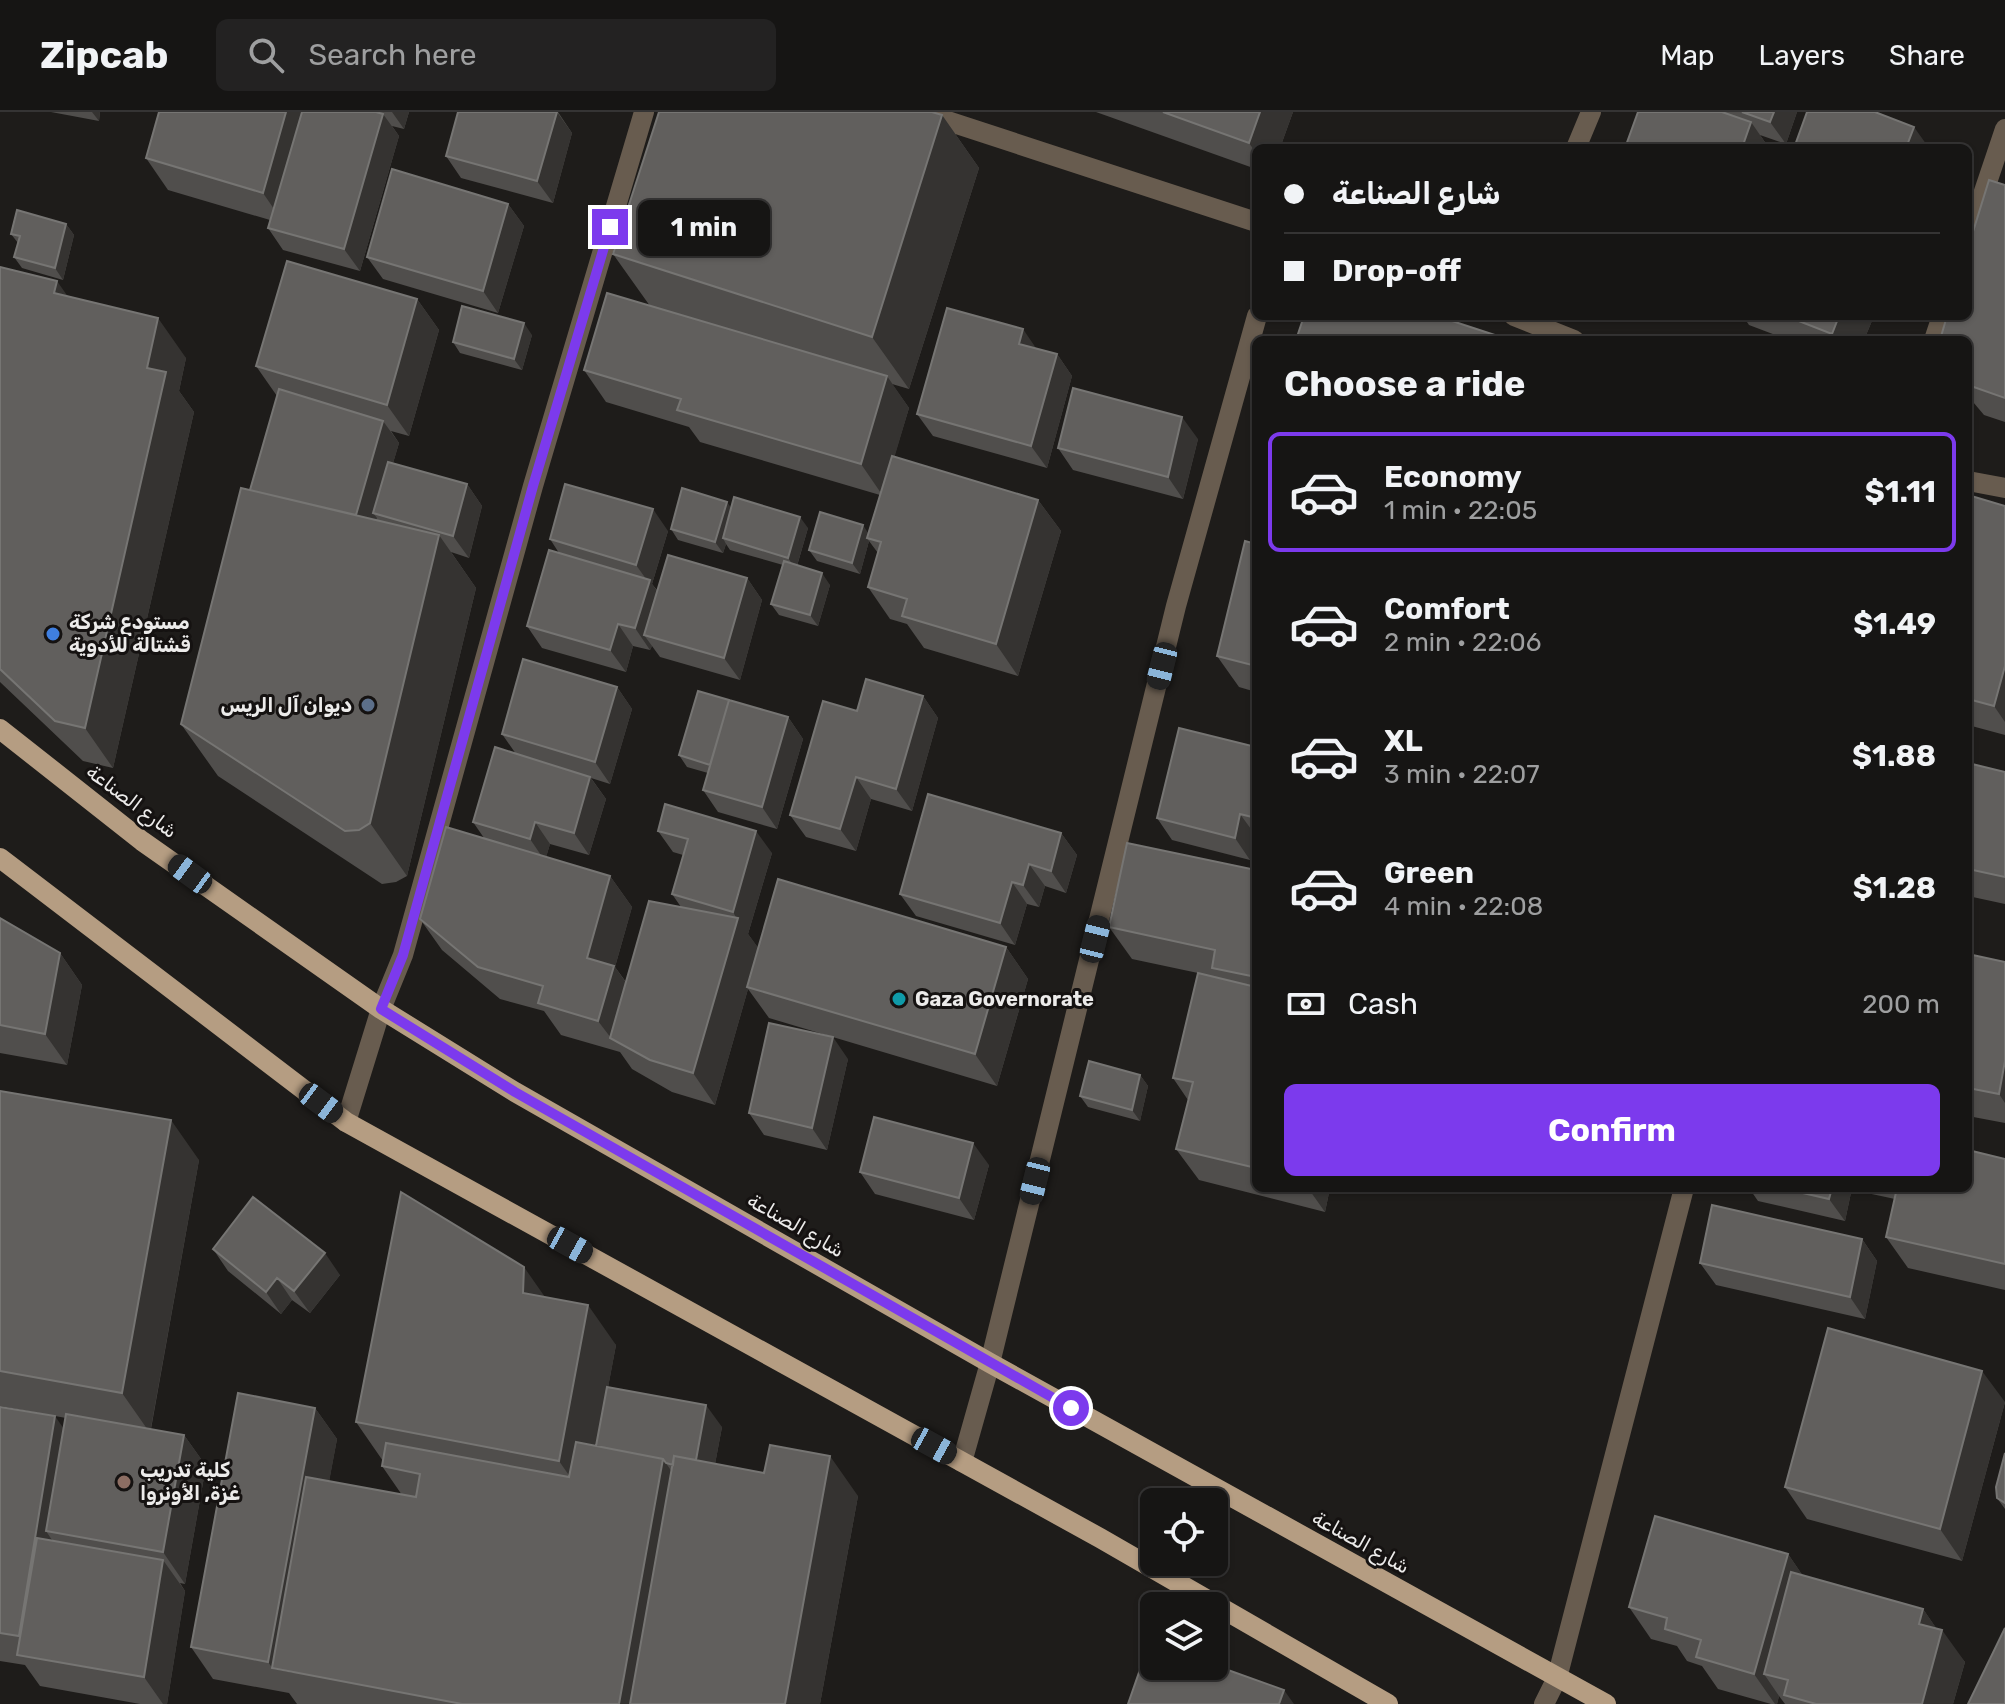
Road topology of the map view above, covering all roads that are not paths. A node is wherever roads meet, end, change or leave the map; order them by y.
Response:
1 (644, 112) edge
2 (920, 112) edge
3 (1591, 112) edge
4 (2005, 129) edge
5 (1578, 144) edge
6 (1252, 221) edge
7 (1972, 227) edge
8 (1256, 320) edge
9 (1524, 320) edge
10 (1564, 336) edge
11 (1972, 482) edge
12 (2005, 488) edge
13 (0, 729) edge
14 (0, 858) edge
15 (381, 1009) junction
16 (346, 1122) junction
17 (1683, 1192) edge
18 (990, 1363) junction
19 (962, 1462) junction
20 (1557, 1678) junction
21 (1388, 1704) edge
22 (1544, 1704) edge
23 (1606, 1704) edge

1 - 15 street
2 - 6 street
3 - 5 street
4 - 7 street
8 - 18 street
9 - 10 street
11 - 12 street
13 - 15 main road, شارع الصناعة
14 - 16 main road
15 - 16 street
15 - 18 main road, شارع الصناعة
16 - 19 main road
17 - 20 street
18 - 19 street
18 - 20 main road, شارع الصناعة
19 - 21 main road
20 - 22 street
20 - 23 main road, شارع الصناعة

